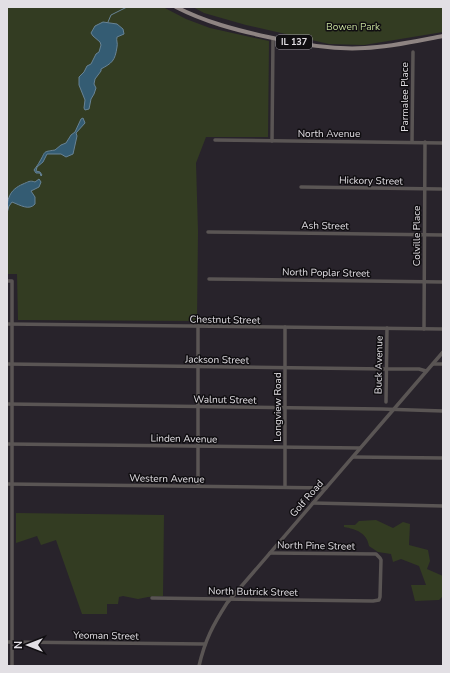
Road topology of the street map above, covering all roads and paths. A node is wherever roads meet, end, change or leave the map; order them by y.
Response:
1 (176, 7) edge
2 (443, 36) edge
3 (273, 38) junction
4 (413, 52) dead end
5 (215, 140) dead end
6 (272, 141) junction
7 (412, 142) junction
8 (425, 142) junction
9 (443, 143) edge
10 (301, 187) dead end
11 (424, 188) junction
12 (440, 189) dead end
13 (208, 232) dead end
14 (424, 234) junction
15 (443, 235) edge
16 (209, 279) dead end
17 (7, 281) edge
18 (425, 281) junction
19 (443, 282) edge
20 (7, 324) edge
21 (12, 325) junction
22 (198, 326) junction
23 (285, 327) junction
24 (387, 328) junction
25 (424, 329) junction
26 (443, 329) edge
27 (443, 352) edge
28 (7, 364) edge
29 (12, 364) junction
30 (432, 364) junction
31 (443, 364) edge
32 (198, 366) junction
33 (285, 367) junction
34 (386, 369) junction
35 (426, 371) junction
36 (386, 402) dead end
37 (7, 404) edge
38 (12, 404) junction
39 (198, 407) junction
40 (285, 408) junction
41 (393, 410) junction
42 (443, 411) edge
43 (7, 444) edge
44 (12, 444) junction
45 (198, 446) junction
46 (285, 447) junction
47 (360, 448) junction
48 (353, 457) junction
49 (443, 458) edge
50 (7, 484) edge
51 (12, 484) junction
52 (198, 486) junction
53 (285, 487) junction
54 (326, 488) junction
55 (313, 503) junction
56 (443, 506) edge
57 (270, 553) junction
58 (7, 596) edge
59 (12, 596) junction
60 (152, 598) dead end
61 (230, 598) junction
62 (354, 601) joint
63 (7, 642) edge
64 (12, 642) junction
65 (205, 644) junction
66 (12, 666) edge
67 (199, 666) edge

1 - 3 main road, IL 137
2 - 3 main road, IL 137
3 - 6 street
4 - 7 street, Parmalee Place
5 - 6 street, North Avenue
6 - 7 street, North Avenue
7 - 8 street, North Avenue
8 - 9 street, North Avenue
8 - 11 street, Colville Place
10 - 11 street, Hickory Street
11 - 12 street, Hickory Street
11 - 14 street, Colville Place
13 - 14 street, Ash Street
14 - 15 street, Ash Street
14 - 18 street, Colville Place
16 - 18 street, North Poplar Street
17 - 21 street
18 - 19 street, North Poplar Street
18 - 25 street, Colville Place
20 - 21 street, Chestnut Street
21 - 22 street, Chestnut Street
21 - 29 street
22 - 23 street, Chestnut Street
22 - 32 street
23 - 24 street, Chestnut Street
23 - 33 street, Longview Road
24 - 25 street, Chestnut Street
24 - 34 street, Buck Avenue
25 - 26 street, Chestnut Street
27 - 30 street, Golf Road
28 - 29 street, Jackson Street
29 - 32 street, Jackson Street
29 - 38 street
30 - 31 street
30 - 35 street, Golf Road
32 - 33 street, Jackson Street
32 - 39 street
33 - 34 street, Jackson Street
33 - 40 street, Longview Road
34 - 35 street, Jackson Street
34 - 36 street, Buck Avenue
35 - 41 street, Golf Road
37 - 38 street, Walnut Street
38 - 39 street, Walnut Street
38 - 44 street
39 - 40 street, Walnut Street
39 - 45 street
40 - 41 street, Walnut Street
40 - 46 street, Longview Road
41 - 42 street, Walnut Street
41 - 47 street, Golf Road
43 - 44 street, Linden Avenue
44 - 45 street, Linden Avenue
44 - 51 street
45 - 46 street, Linden Avenue
45 - 52 street
46 - 47 street, Linden Avenue
46 - 53 street, Longview Road
47 - 48 street, Golf Road
48 - 49 street
48 - 54 street, Golf Road
50 - 51 street, Western Avenue
51 - 52 street, Western Avenue
51 - 59 street
52 - 53 street, Western Avenue
53 - 54 street, Western Avenue
54 - 55 street, Golf Road
55 - 56 street
55 - 57 street, Golf Road
57 - 61 street, Golf Road
57 - 62 street, North Pine Street
58 - 59 street
59 - 64 street
60 - 61 street, North Butrick Street
61 - 62 street, North Butrick Street
61 - 65 street, Golf Road
63 - 64 street, Yeoman Street
64 - 65 street, Yeoman Street
64 - 66 street
65 - 67 street, Golf Road

